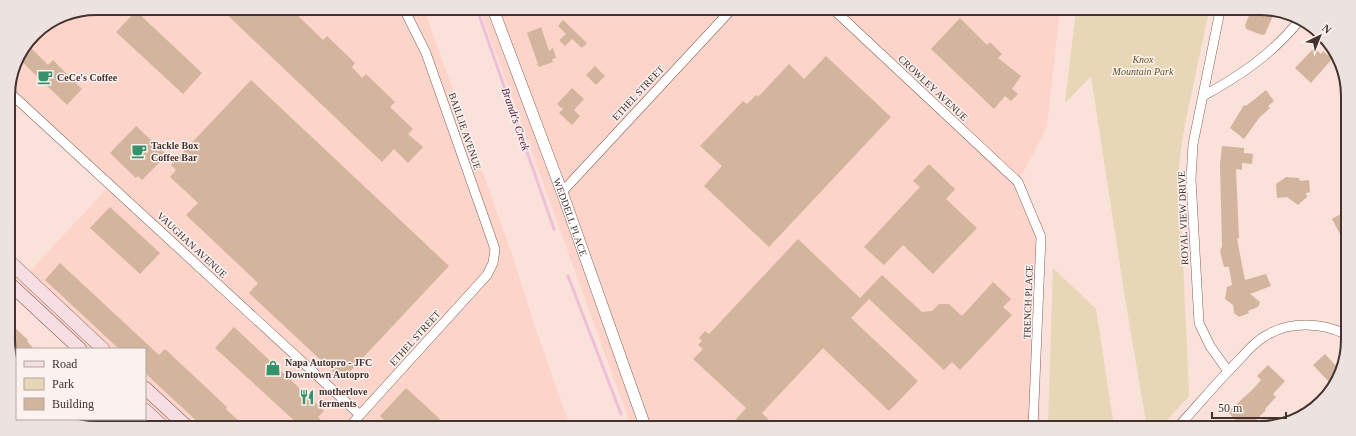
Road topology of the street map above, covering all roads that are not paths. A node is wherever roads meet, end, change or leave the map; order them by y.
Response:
1 (407, 15) edge
2 (495, 15) edge
3 (726, 15) edge
4 (839, 15) edge
5 (1219, 15) edge
6 (1297, 24) edge
7 (1203, 96) junction
8 (15, 97) edge
9 (1018, 182) joint
10 (562, 192) junction
11 (493, 263) joint
12 (15, 267) edge
13 (15, 289) edge
14 (1341, 332) edge
15 (79, 348) edge
16 (103, 348) edge
17 (1228, 371) junction
18 (146, 389) edge
19 (146, 411) edge
20 (360, 416) junction
21 (157, 421) edge
22 (181, 421) edge
23 (355, 421) edge
24 (642, 421) edge
25 (1033, 421) edge
26 (1183, 421) edge

1 - 11 street, BAILLIE AVENUE
2 - 10 street, WEDDELL PLACE
3 - 10 street, ETHEL STREET
4 - 9 street, CROWLEY AVENUE
5 - 7 street, ROYAL VIEW DRIVE
6 - 7 street
7 - 17 street, ROYAL VIEW DRIVE
8 - 20 street, VAUGHAN AVENUE
9 - 25 street, TRENCH PLACE
10 - 24 street, WEDDELL PLACE
11 - 20 street, ETHEL STREET
12 - 16 main road
13 - 15 main road
14 - 17 street
17 - 26 street
18 - 22 main road
19 - 21 main road
20 - 23 street, ETHEL STREET

